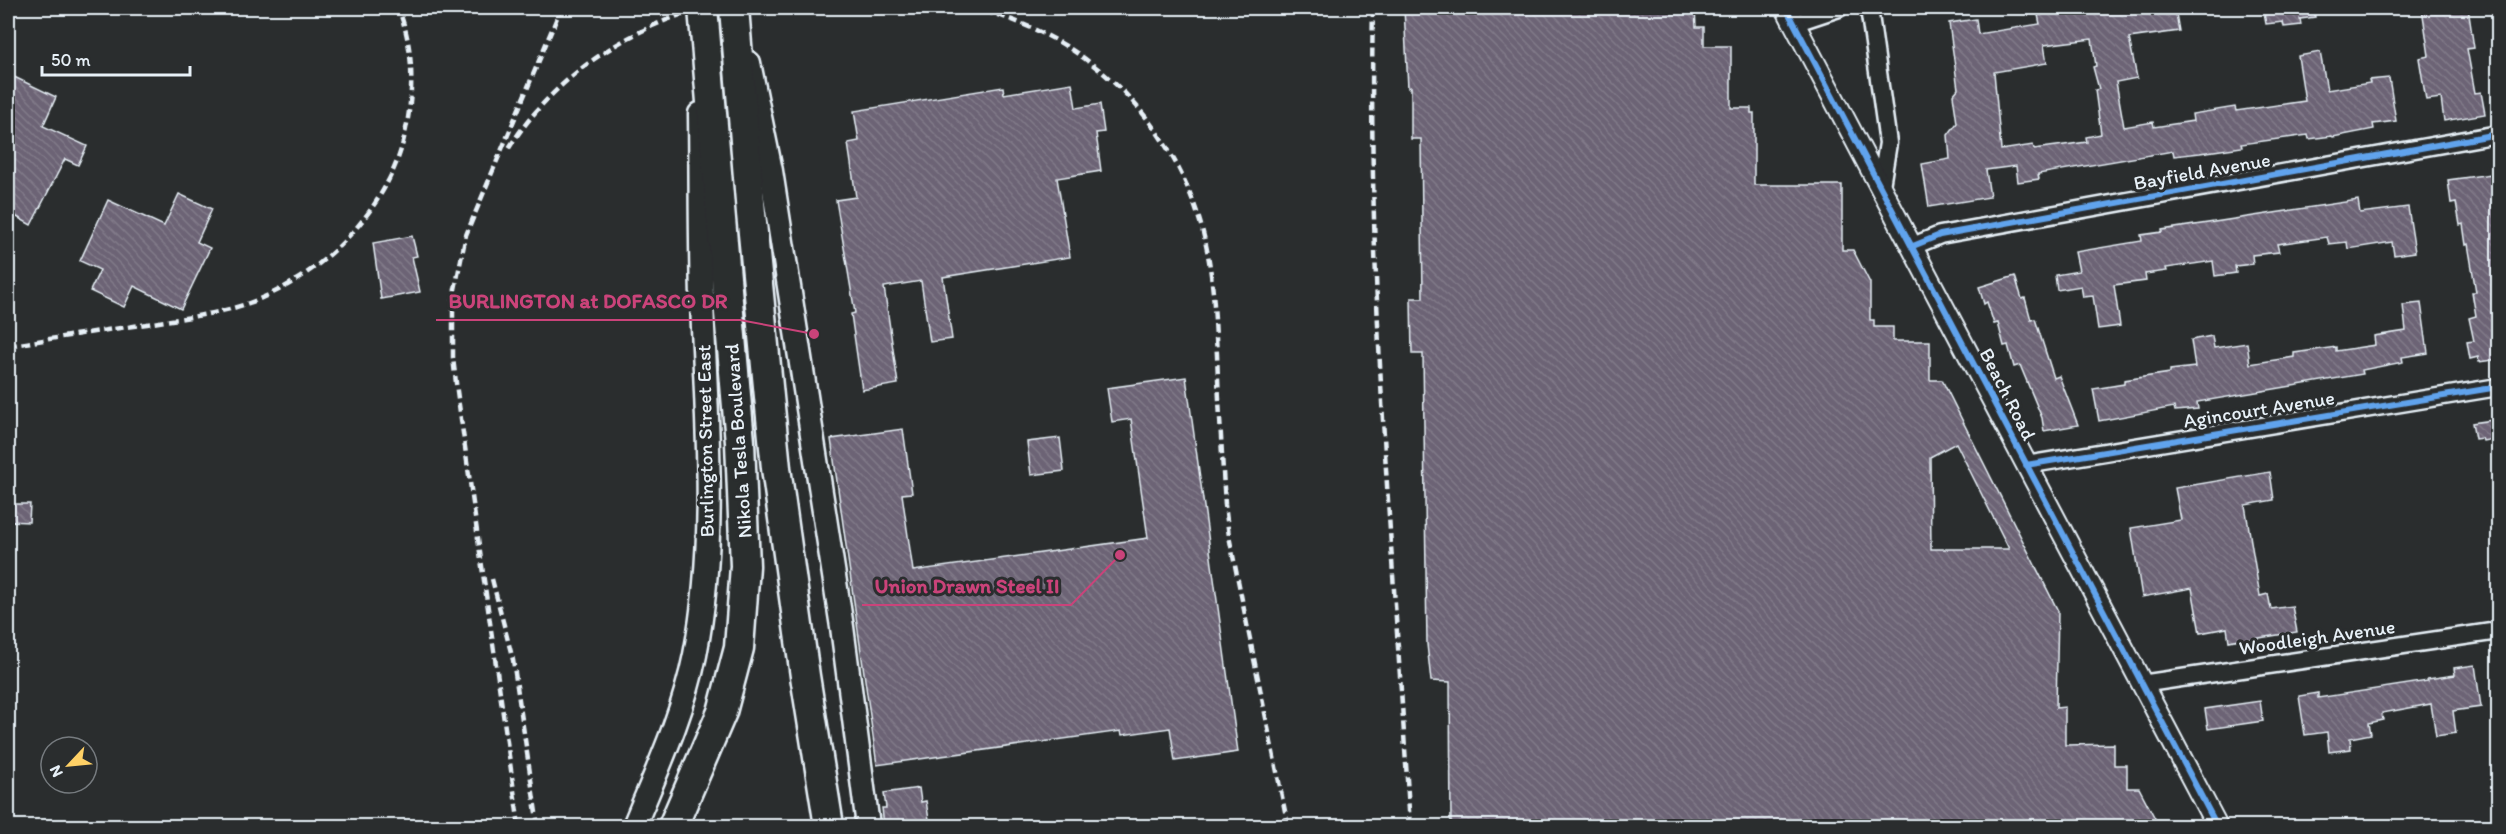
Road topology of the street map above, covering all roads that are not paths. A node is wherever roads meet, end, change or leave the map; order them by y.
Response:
1 (701, 8) edge
2 (736, 8) edge
3 (1839, 8) edge
4 (1869, 8) edge
5 (1790, 15) edge
6 (2499, 134) edge
7 (1881, 186) junction
8 (1913, 246) junction
9 (2499, 387) edge
10 (2026, 465) junction
11 (2499, 631) edge
12 (2141, 684) junction
13 (634, 826) edge
14 (673, 826) edge
15 (829, 826) edge
16 (868, 826) edge
17 (2217, 826) edge

1 - 13 main road, Burlington Street East
1 - 14 highway, Nikola Tesla Boulevard
2 - 15 highway, Nikola Tesla Boulevard
2 - 16 main road
3 - 5 street
4 - 7 street
5 - 7 street, Beach Road
6 - 8 street, Bayfield Avenue
7 - 8 street, Beach Road
8 - 10 street, Beach Road
9 - 10 street, Agincourt Avenue
10 - 12 street, Beach Road
11 - 12 street, Woodleigh Avenue
12 - 17 street, Beach Road

